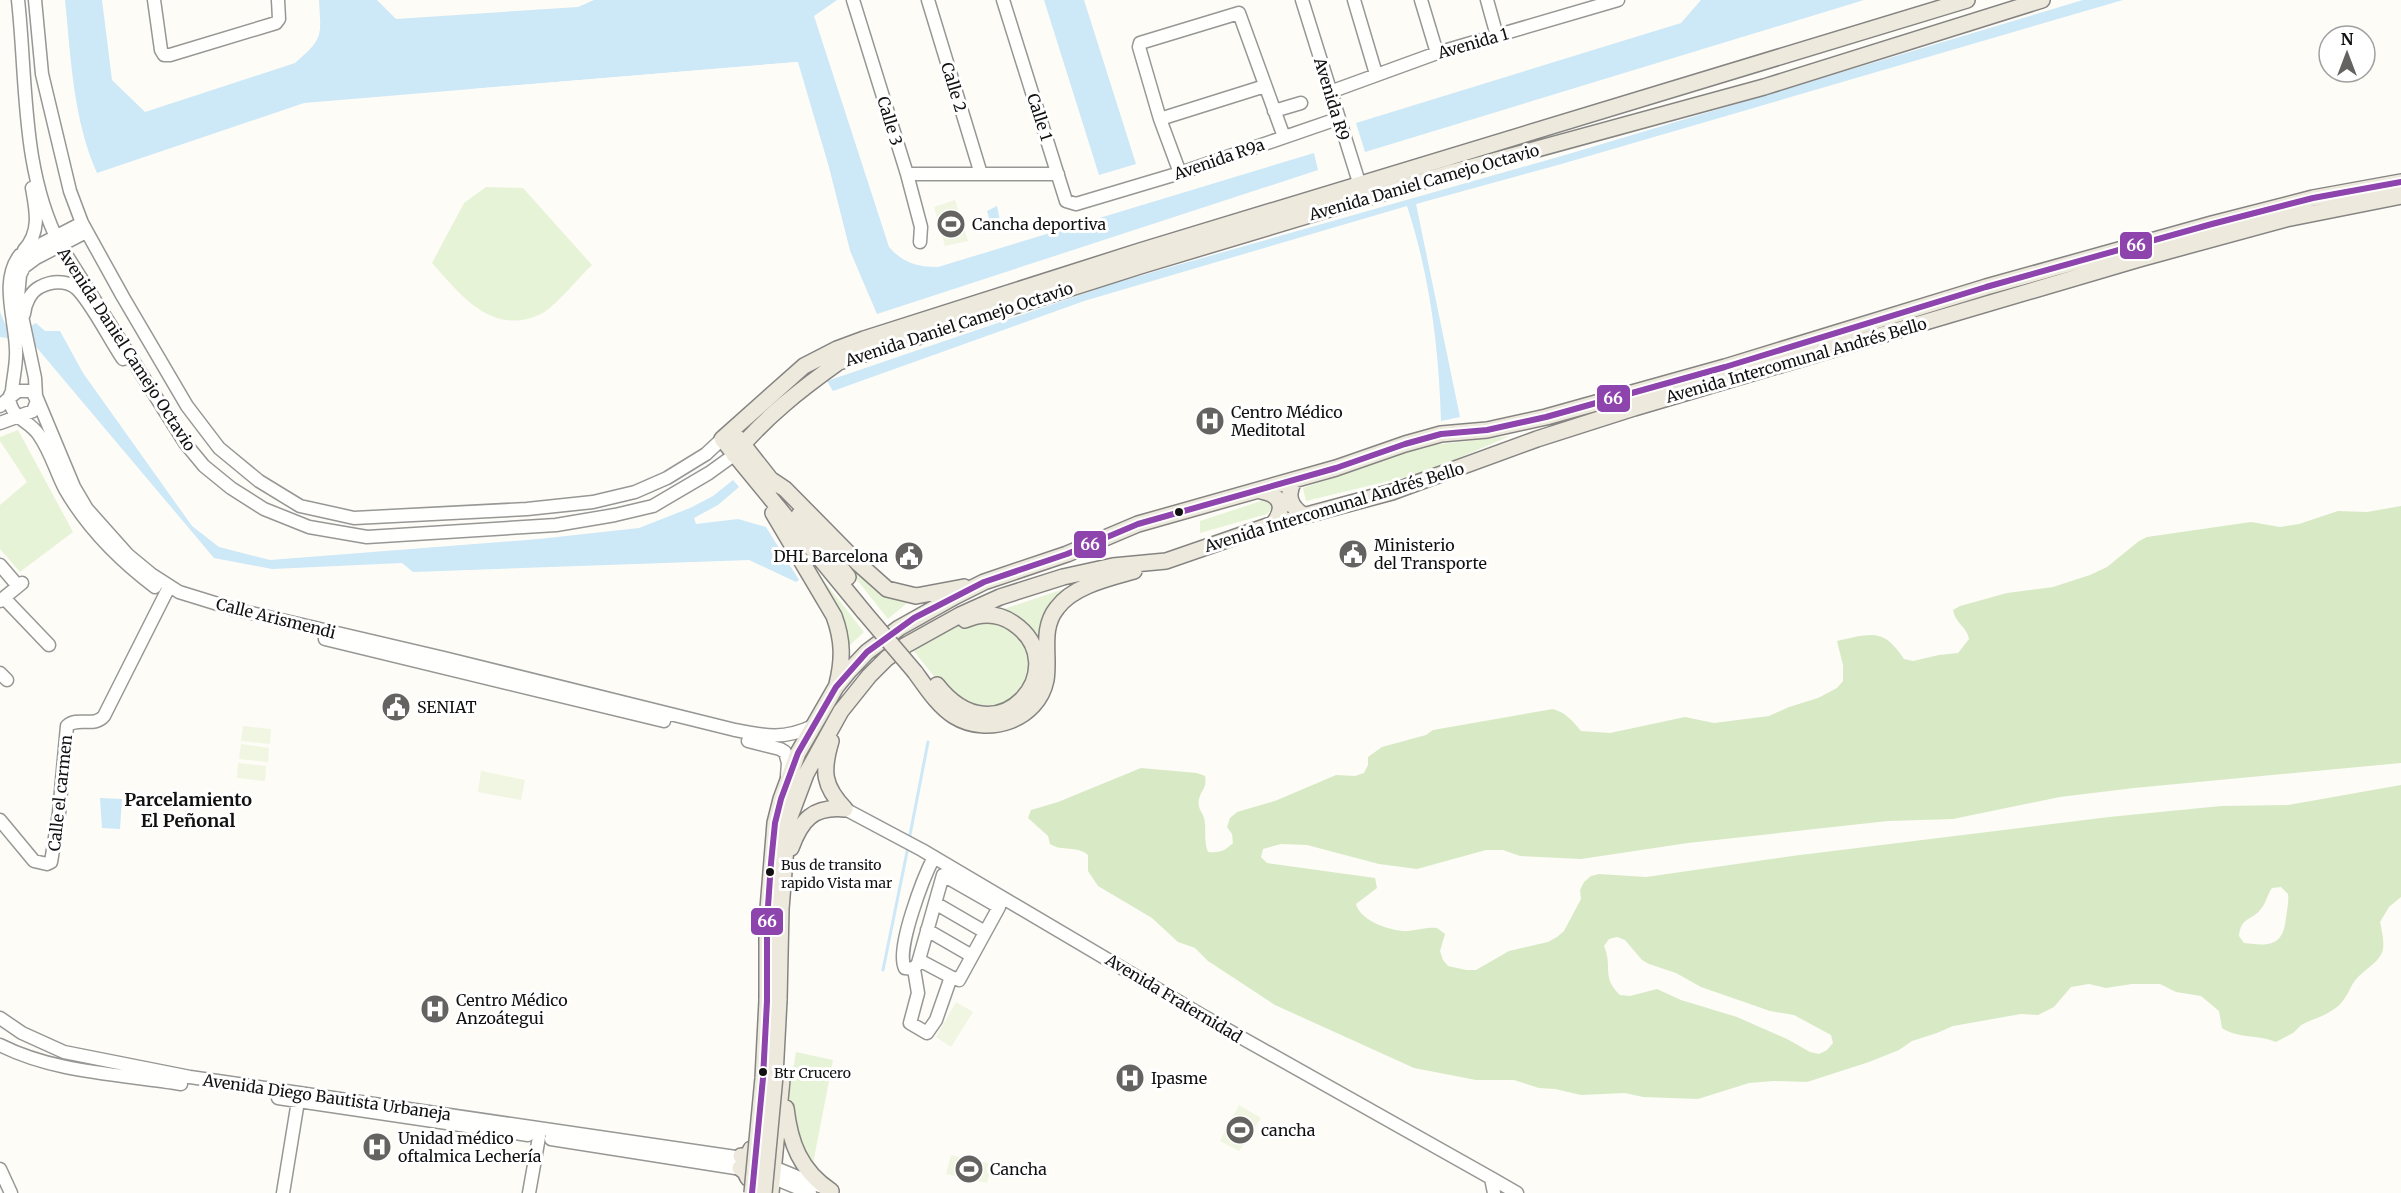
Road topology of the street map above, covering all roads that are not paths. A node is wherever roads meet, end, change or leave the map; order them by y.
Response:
1 (18, 0) edge
2 (35, 0) edge
3 (154, 0) edge
4 (278, 0) edge
5 (853, 0) edge
6 (928, 0) edge
7 (1003, 0) edge
8 (1302, 0) edge
9 (1354, 0) edge
10 (1421, 0) edge
11 (1487, 0) edge
12 (1618, 0) edge
13 (1967, 0) edge
14 (2042, 0) edge
15 (1497, 36) junction
16 (1437, 53) junction
17 (1376, 75) junction
18 (1265, 86) junction
19 (1330, 92) junction
20 (1301, 103) dead end
21 (1274, 111) junction
22 (1160, 119) junction
23 (1338, 119) junction
24 (28, 133) junction
25 (1284, 137) junction
26 (1180, 172) junction
27 (907, 174) junction
28 (981, 174) junction
29 (1058, 174) junction
30 (2401, 182) edge
31 (1362, 191) junction
32 (2401, 196) edge
33 (1099, 197) joint
34 (84, 227) junction
35 (58, 241) junction
36 (920, 242) dead end
37 (20, 255) junction
38 (18, 322) junction
39 (151, 390) junction
40 (36, 396) junction
41 (4, 402) edge
42 (19, 418) junction
43 (0, 423) edge
44 (727, 435) junction
45 (739, 450) junction
46 (764, 481) junction
47 (1294, 481) junction
48 (1261, 491) junction
49 (1303, 515) junction
50 (1273, 524) junction
51 (1166, 561) junction
52 (0, 565) edge
53 (984, 582) junction
54 (167, 590) junction
55 (2, 600) edge
56 (912, 642) junction
57 (49, 645) dead end
58 (919, 669) junction
59 (836, 687) junction
60 (851, 697) junction
61 (813, 726) junction
62 (786, 784) junction
63 (845, 809) junction
64 (0, 820) edge
65 (934, 857) junction
66 (784, 862) junction
67 (935, 903) junction
68 (927, 930) junction
69 (774, 931) junction
70 (985, 932) junction
71 (972, 956) junction
72 (916, 964) junction
73 (951, 977) junction
74 (773, 1000) junction
75 (0, 1018) edge
76 (0, 1027) edge
77 (13, 1027) junction
78 (0, 1045) edge
79 (782, 1075) junction
80 (297, 1096) junction
81 (539, 1137) junction
82 (0, 1169) edge
83 (747, 1171) edge
84 (774, 1171) junction
85 (1491, 1178) junction
86 (833, 1192) edge
87 (11, 1193) edge
88 (283, 1193) edge
89 (529, 1193) edge
90 (765, 1193) edge
91 (771, 1193) edge
92 (810, 1193) edge
93 (1494, 1193) edge
94 (1517, 1193) edge

1 - 24 street, Avenida Daniel Camejo Octavio
2 - 34 street, Avenida Daniel Camejo Octavio
3 - 4 street
5 - 27 street, Calle 3
6 - 28 street, Calle 2
7 - 29 street, Calle 1
8 - 19 street, Avenida R9
9 - 17 street
10 - 16 street
11 - 15 street
12 - 15 street, Avenida 1
13 - 31 main road, Avenida Daniel Camejo Octavio
14 - 31 main road, Avenida Daniel Camejo Octavio
15 - 16 street, Avenida 1
16 - 17 street, Avenida 1
17 - 19 street, Avenida 1
18 - 21 street
18 - 22 street
18 - 22 street
19 - 23 street, Avenida R9
20 - 21 street
21 - 25 street
22 - 26 street
23 - 25 street, Avenida R9a
23 - 31 street, Avenida R9
24 - 35 street, Avenida Daniel Camejo Octavio
24 - 37 street
25 - 26 street, Avenida R9a
26 - 33 street, Avenida R9a
27 - 28 street
27 - 36 street, Calle 3
28 - 29 street
29 - 33 street, Calle 1
30 - 47 main road, Avenida Intercomunal Andrés Bello
31 - 44 main road, Avenida Daniel Camejo Octavio
31 - 45 main road, Avenida Daniel Camejo Octavio
32 - 49 main road, Avenida Intercomunal Andrés Bello
34 - 35 street, Calle Arismendi
34 - 44 street, Avenida Daniel Camejo Octavio
35 - 37 street
35 - 38 street, Calle Arismendi
35 - 39 street, Avenida Daniel Camejo Octavio
37 - 38 street
38 - 39 street
38 - 40 street, Calle Arismendi
38 - 41 street
39 - 45 street, Avenida Daniel Camejo Octavio
40 - 41 street
40 - 42 street
40 - 54 street, Calle Arismendi
41 - 42 street
42 - 43 street
42 - 54 street, Calle Arismendi
44 - 45 main road
45 - 46 main road
46 - 53 main road
46 - 58 main road, bridge
46 - 59 main road
47 - 48 main road, Avenida Intercomunal Andrés Bello
47 - 49 main road
48 - 50 main road
48 - 53 main road, Avenida Intercomunal Andrés Bello
49 - 50 main road, Avenida Intercomunal Andrés Bello
50 - 51 main road, Avenida Intercomunal Andrés Bello
51 - 56 main road, Avenida Intercomunal Andrés Bello
51 - 58 main road
52 - 55 street
53 - 59 main road, Avenida Intercomunal Andrés Bello
54 - 61 street, Calle Arismendi
54 - 62 street, Calle Arismendi
54 - 64 street, Calle el carmen
55 - 57 street
56 - 58 main road
56 - 60 main road, Avenida Intercomunal Andrés Bello
59 - 61 main road, Avenida Intercomunal Andrés Bello
60 - 63 main road
60 - 66 main road, Avenida Intercomunal Andrés Bello
61 - 62 main road, Avenida Intercomunal Andrés Bello
62 - 69 main road, Avenida Intercomunal Andrés Bello
63 - 65 street, Avenida Fraternidad
63 - 66 main road
65 - 72 street
65 - 85 street, Avenida Fraternidad
66 - 69 main road, Avenida Intercomunal Andrés Bello
67 - 68 street
67 - 70 street
67 - 70 street
68 - 71 street
68 - 72 street
69 - 74 main road, Avenida Intercomunal Andrés Bello
69 - 79 main road
69 - 83 main road
70 - 71 street
71 - 73 street
72 - 73 street
72 - 73 street
74 - 83 main road, Avenida Intercomunal Andrés Bello, bridge
74 - 90 main road, Avenida Intercomunal Andrés Bello, bridge
75 - 77 street, Avenida Diego Bautista Urbaneja
76 - 77 street
77 - 80 street, Avenida Diego Bautista Urbaneja
78 - 80 street, Avenida Diego Bautista Urbaneja
79 - 84 main road
79 - 86 main road
80 - 81 street, Avenida Diego Bautista Urbaneja
80 - 83 street, Avenida Diego Bautista Urbaneja
80 - 88 street
81 - 83 street, Avenida Diego Bautista Urbaneja
81 - 89 street
82 - 87 street
83 - 84 street, Avenida Diego Bautista Urbaneja
84 - 86 street, Avenida Diego Bautista Urbaneja
84 - 91 main road
84 - 92 street, Avenida Diego Bautista Urbaneja
85 - 93 street
85 - 94 street, Avenida Fraternidad

